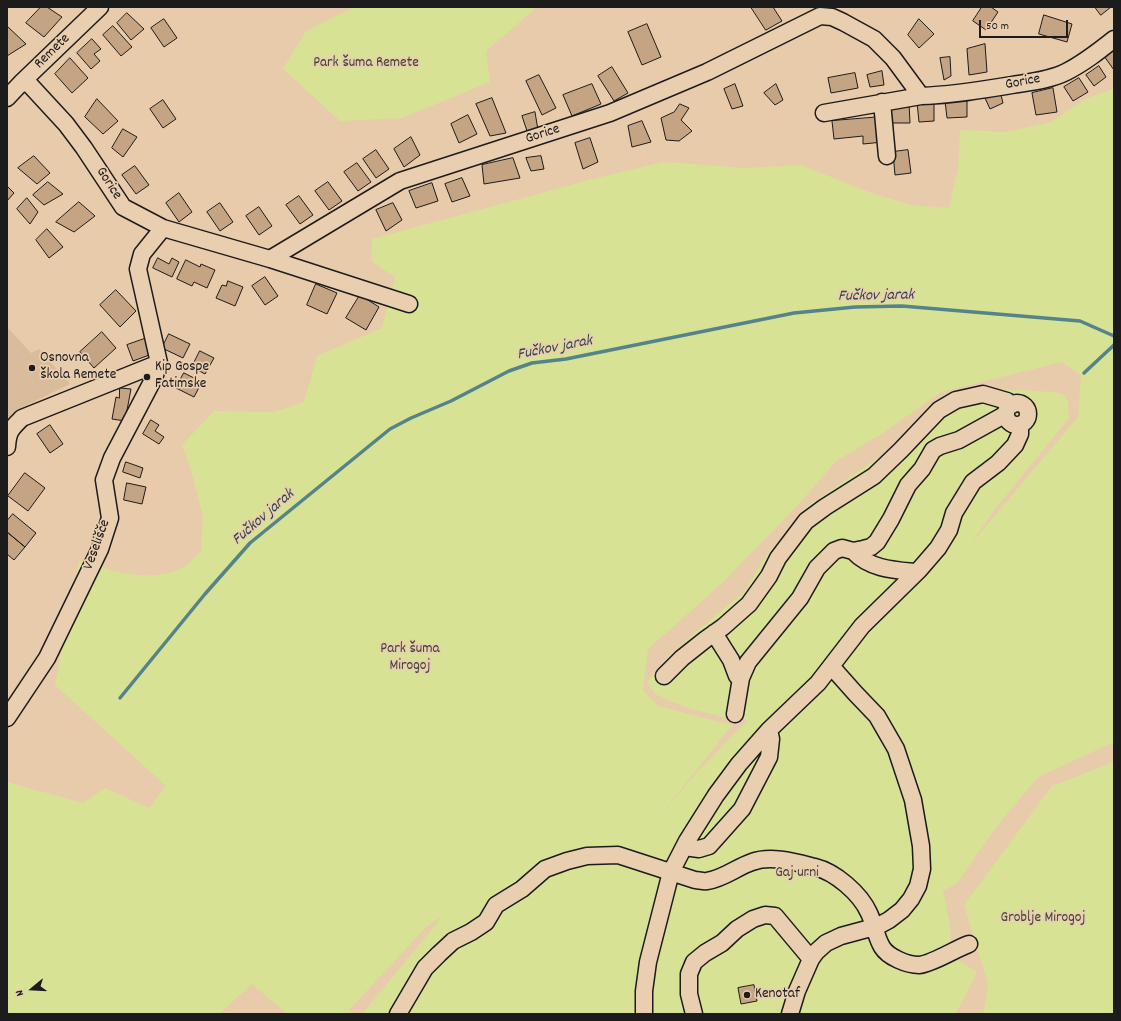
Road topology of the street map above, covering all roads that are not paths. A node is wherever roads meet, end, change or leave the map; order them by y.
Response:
1 (100, 7) edge
2 (825, 11) edge
3 (1114, 39) edge
4 (22, 82) junction
5 (921, 96) junction
6 (7, 98) edge
7 (882, 102) junction
8 (824, 113) dead end
9 (887, 156) dead end
10 (163, 228) junction
11 (270, 259) junction
12 (409, 304) dead end
13 (159, 363) junction
14 (1009, 409) junction
15 (7, 447) edge
16 (853, 551) junction
17 (916, 572) junction
18 (714, 633) junction
19 (831, 666) junction
20 (664, 676) dead end
21 (741, 678) junction
22 (735, 714) dead end
23 (7, 718) edge
24 (769, 730) junction
25 (684, 848) junction
26 (671, 872) junction
27 (874, 927) junction
28 (969, 944) dead end
29 (811, 959) junction
30 (398, 1014) edge
31 (644, 1014) edge
32 (694, 1014) edge
33 (790, 1014) edge

1 - 4 street, Remete
2 - 5 street, Gorice
2 - 11 street, Gorice
3 - 5 street, Gorice
4 - 6 street, Remete
4 - 10 street, Gorice
5 - 7 street, Gorice
7 - 8 street, Gorice
7 - 9 street
10 - 11 street, Gorice
10 - 13 street
11 - 12 street, Gorice
13 - 15 street
13 - 23 street, Veselišče
14 - 16 street
14 - 17 street
14 - 18 street
16 - 17 street
16 - 21 street
17 - 19 street
18 - 20 street
18 - 21 street
19 - 24 street
19 - 27 street
21 - 22 street
24 - 25 street
24 - 25 street
25 - 26 street
26 - 27 street
26 - 30 street
26 - 31 street
27 - 28 street
27 - 29 street
29 - 32 street
29 - 33 street

